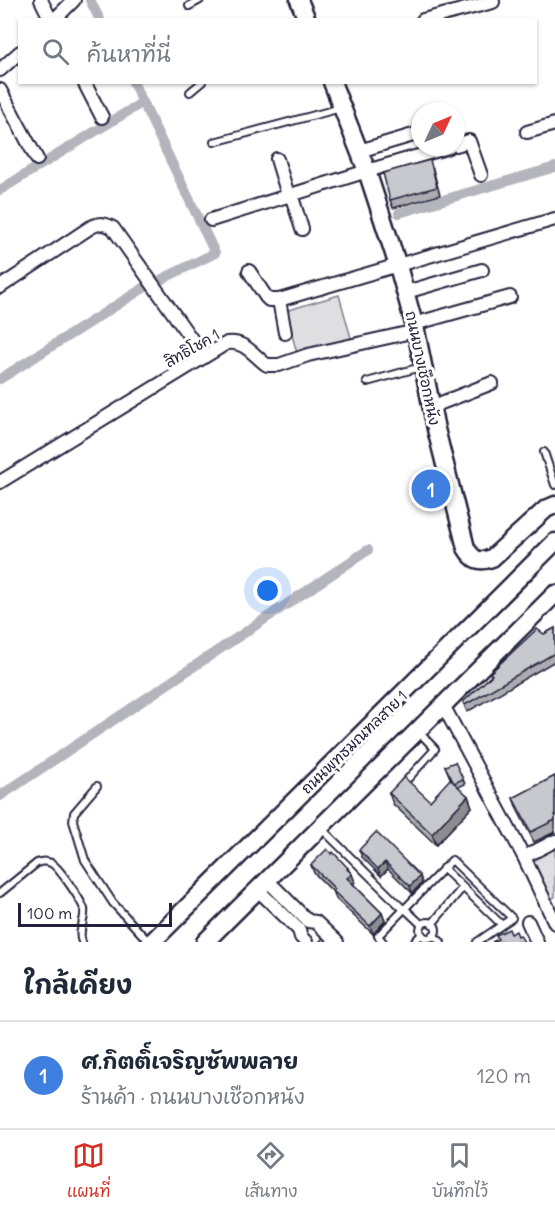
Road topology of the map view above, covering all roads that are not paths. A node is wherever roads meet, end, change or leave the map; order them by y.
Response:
1 (41, 0) edge
2 (74, 0) edge
3 (200, 0) edge
4 (299, 0) edge
5 (493, 1) edge
6 (189, 6) dead end
7 (51, 18) edge
8 (54, 18) edge
9 (307, 18) edge
10 (437, 18) edge
11 (18, 54) edge
12 (0, 70) edge
13 (85, 84) edge
14 (200, 84) edge
15 (333, 84) edge
16 (0, 90) edge
17 (190, 92) dead end
18 (341, 108) junction
19 (102, 117) dead end
20 (555, 124) edge
21 (527, 132) dead end
22 (411, 136) edge
23 (214, 142) dead end
24 (465, 142) edge
25 (358, 151) junction
26 (418, 156) edge
27 (37, 159) dead end
28 (278, 159) dead end
29 (367, 171) junction
30 (481, 175) dead end
31 (290, 195) junction
32 (555, 219) edge
33 (211, 220) dead end
34 (302, 229) dead end
35 (398, 266) junction
36 (482, 270) dead end
37 (249, 272) dead end
38 (0, 287) edge
39 (406, 292) junction
40 (510, 297) dead end
41 (279, 300) junction
42 (415, 327) junction
43 (285, 333) dead end
44 (204, 357) junction
45 (423, 367) junction
46 (367, 382) dead end
47 (492, 383) dead end
48 (431, 407) junction
49 (544, 452) dead end
50 (553, 469) edge
51 (0, 482) edge
52 (555, 485) edge
53 (555, 505) edge
54 (555, 542) edge
55 (555, 594) edge
56 (443, 705) junction
57 (418, 730) junction
58 (404, 783) edge
59 (97, 786) dead end
60 (321, 827) junction
61 (555, 841) edge
62 (524, 857) junction
63 (444, 868) junction
64 (263, 885) junction
65 (463, 887) junction
66 (0, 893) edge
67 (404, 909) junction
68 (528, 922) dead end
69 (555, 923) edge
70 (432, 924) junction
71 (422, 925) junction
72 (502, 925) junction
73 (422, 934) junction
74 (433, 935) junction
75 (82, 942) edge
76 (151, 942) edge
77 (205, 942) edge
78 (306, 942) edge
79 (336, 942) edge
80 (383, 942) edge
81 (414, 942) edge
82 (441, 942) edge
83 (477, 942) edge
84 (537, 942) edge

1 - 7 street
2 - 8 street
3 - 6 lane
4 - 9 main road
5 - 10 street
11 - 12 street
13 - 19 street
14 - 17 lane
15 - 18 main road, ถนนบางเชือกหนัง
16 - 27 street
18 - 23 lane
18 - 25 main road, ถนนบางเชือกหนัง
20 - 21 street
22 - 25 street
24 - 30 street
25 - 29 main road, ถนนบางเชือกหนัง
26 - 29 street
28 - 31 street
29 - 31 street
29 - 35 main road, ถนนบางเชือกหนัง
31 - 33 street
31 - 34 street
32 - 35 street
35 - 39 main road, ถนนบางเชือกหนัง
35 - 41 street
36 - 39 street
37 - 41 street
38 - 44 street
39 - 42 main road, ถนนบางเชือกหนัง
40 - 42 street
41 - 43 street
42 - 44 street, สิทธิโชค 1
42 - 45 main road, ถนนบางเชือกหนัง
44 - 51 street, สิทธิโชค 1
45 - 46 lane
45 - 48 main road, ถนนบางเชือกหนัง
47 - 48 street
48 - 53 main road, ถนนบางเชือกหนัง
49 - 50 lane
50 - 52 lane
54 - 76 main road, ถนนพุทธมณฑลสาย 1
55 - 56 main road
56 - 57 main road
56 - 62 street
57 - 58 lane
57 - 60 main road
59 - 76 lane
60 - 64 main road
60 - 67 lane
61 - 62 street
62 - 69 street
63 - 65 lane
63 - 67 lane
63 - 72 lane
64 - 77 main road
64 - 78 street
64 - 79 street
65 - 70 lane
65 - 72 lane
66 - 75 lane
67 - 71 lane
67 - 80 lane
68 - 84 street
70 - 71 lane
70 - 74 lane
71 - 73 lane
72 - 83 lane
73 - 74 lane
73 - 81 lane
74 - 82 lane

